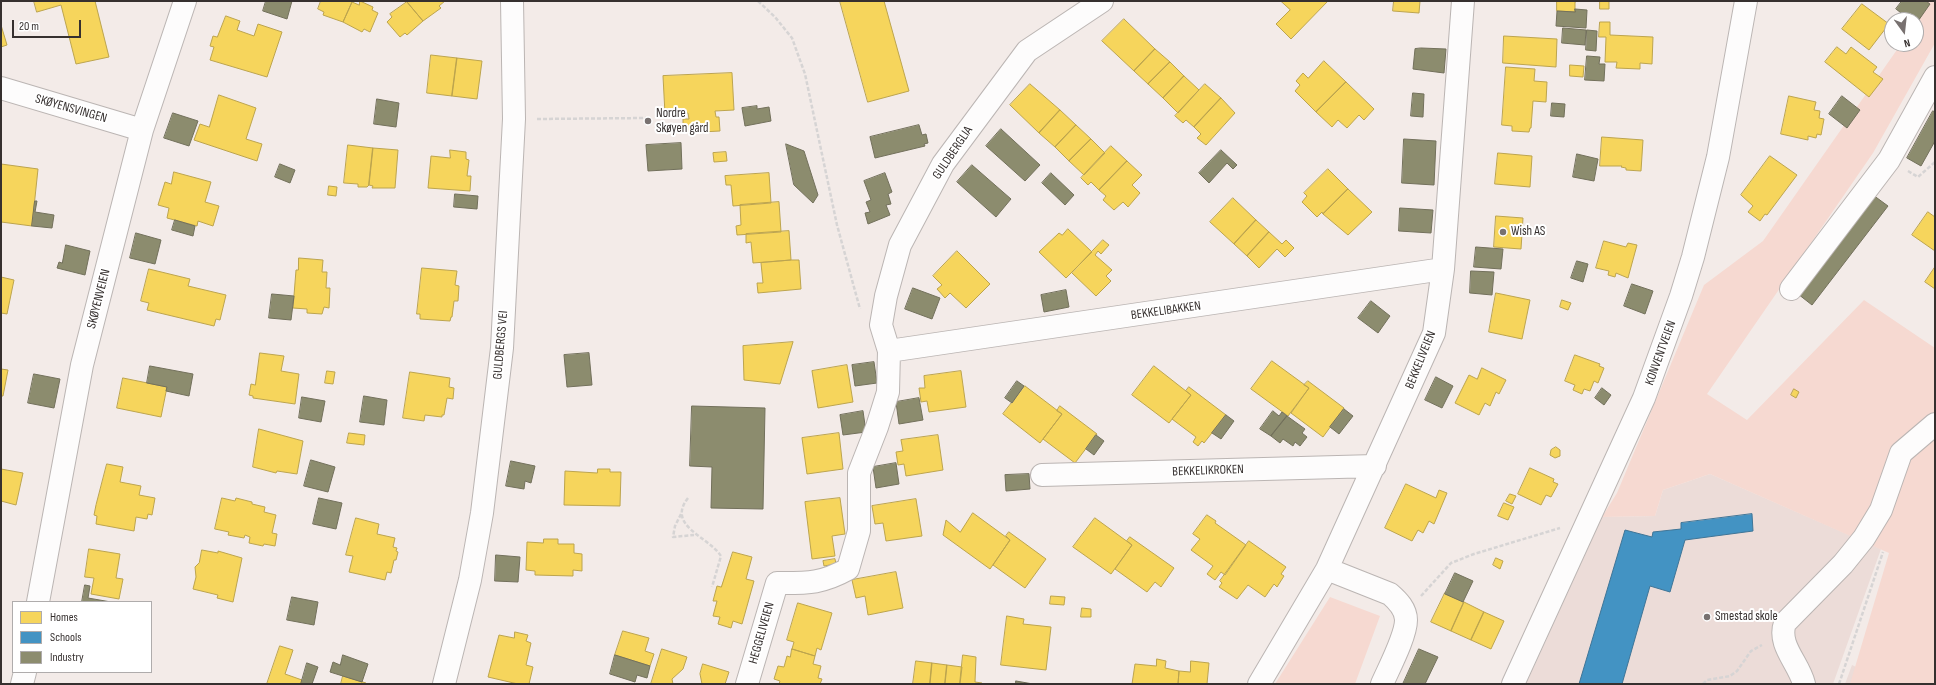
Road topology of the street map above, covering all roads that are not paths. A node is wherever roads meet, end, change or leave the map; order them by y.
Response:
1 (184, 1) edge
2 (512, 1) edge
3 (1102, 1) edge
4 (1463, 1) edge
5 (1746, 1) edge
6 (1935, 77) edge
7 (1, 88) edge
8 (142, 130) junction
9 (1443, 269) junction
10 (1791, 289) dead end
11 (889, 351) junction
12 (1935, 424) edge
13 (1375, 466) junction
14 (1042, 475) dead end
15 (1327, 569) junction
16 (777, 583) joint
17 (38, 601) edge
18 (25, 673) edge
19 (22, 684) edge
20 (444, 684) edge
21 (747, 684) edge
22 (1259, 684) edge
23 (1382, 684) edge
24 (1513, 684) edge
25 (1804, 684) edge

1 - 8 street, SKØYENVEIEN
2 - 20 street, GULDBERGS VEI
3 - 11 street, GULDBERGLIA
4 - 9 street, BEKKELIVEIEN
5 - 24 street, KONVENTVEIEN
6 - 10 street
7 - 8 street, SKØYENSVINGEN
8 - 17 street, SKØYENVEIEN
9 - 11 street, BEKKELIBAKKEN
9 - 13 street, BEKKELIVEIEN
11 - 16 street, GULDBERGLIA
12 - 25 street
13 - 14 street, BEKKELIKROKEN
13 - 15 street, BEKKELIVEIEN
15 - 22 street, BEKKELIVEIEN
15 - 23 street
16 - 21 street, HEGGELIVEIEN
18 - 19 street

